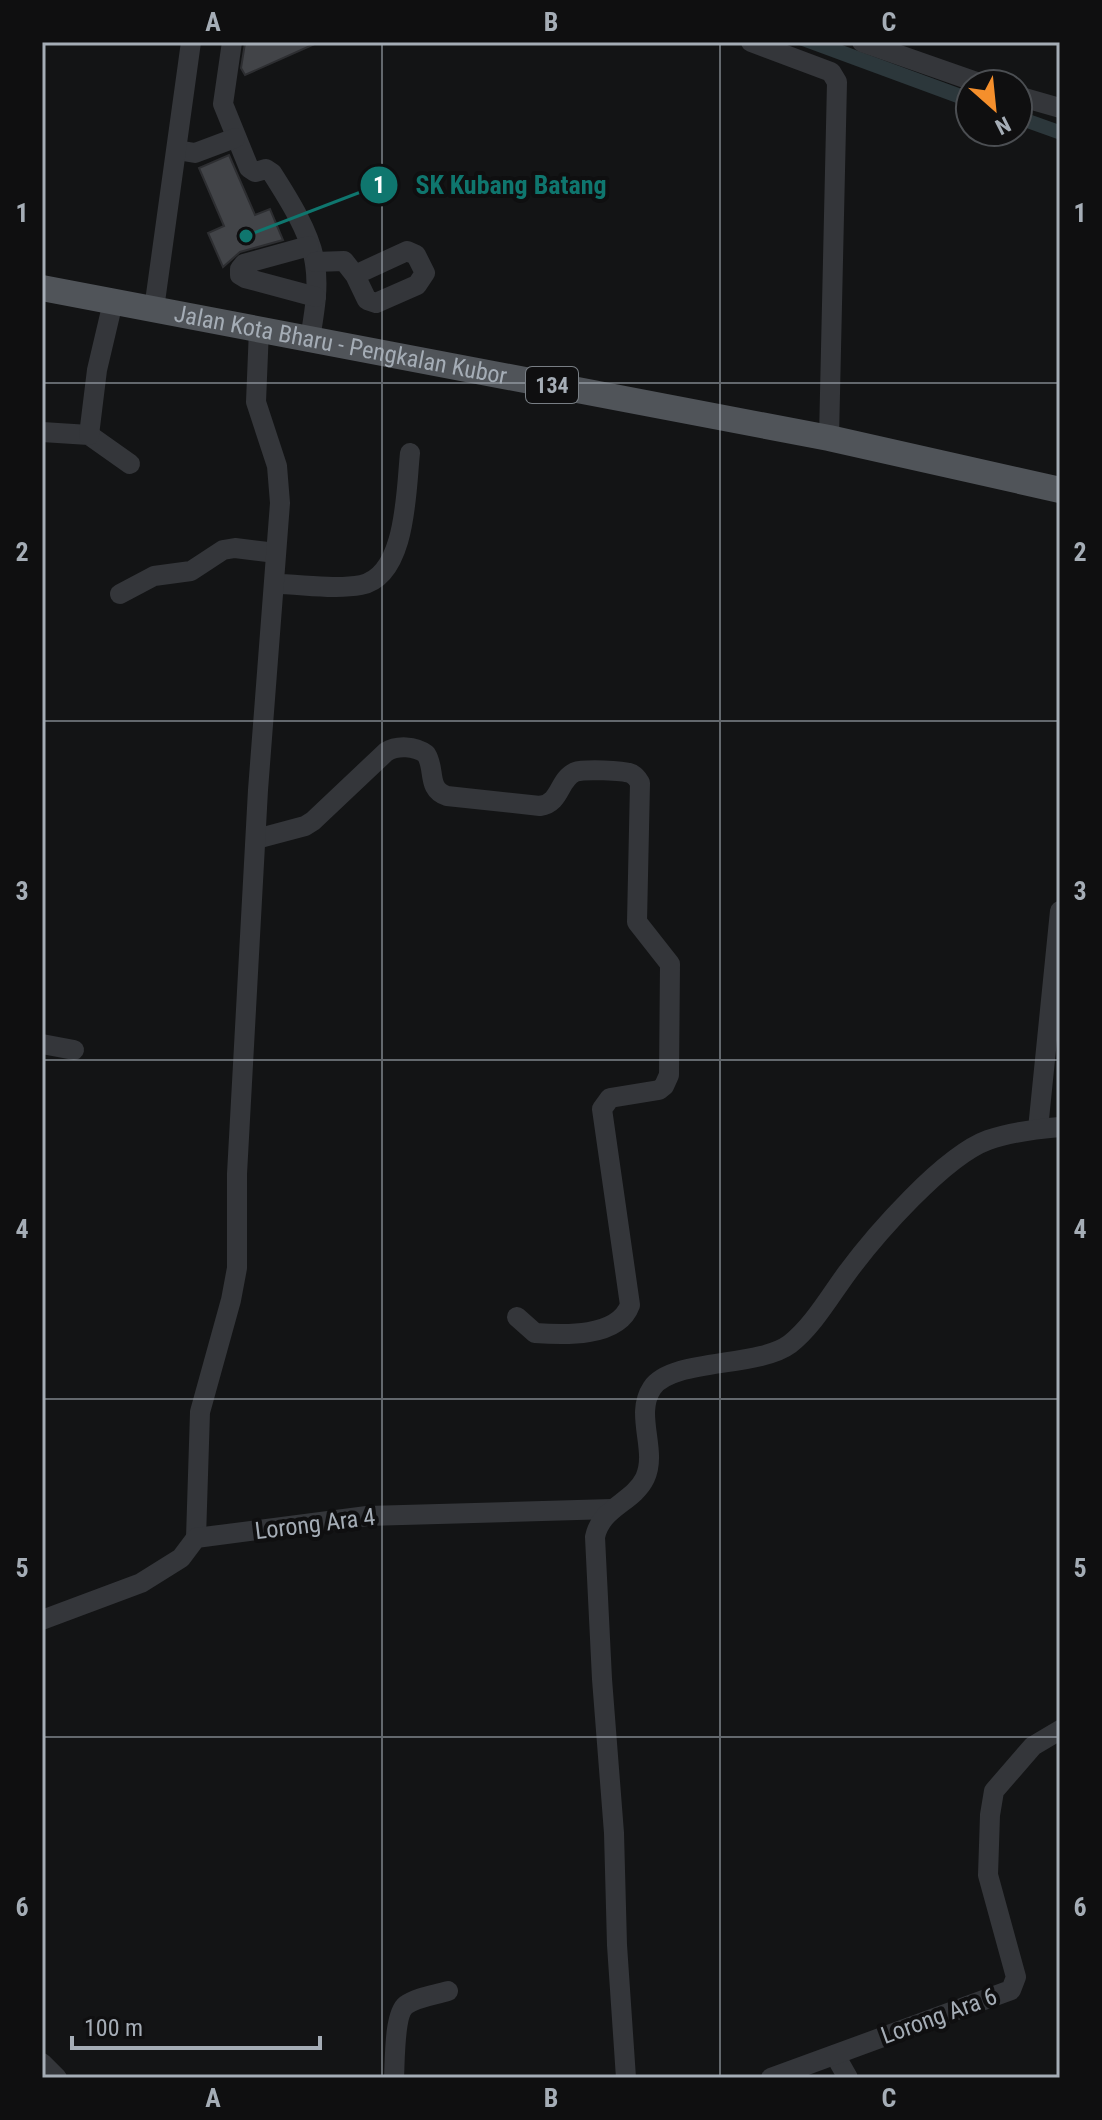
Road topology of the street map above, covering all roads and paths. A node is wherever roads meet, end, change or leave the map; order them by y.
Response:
1 (191, 42) edge
2 (232, 42) edge
3 (751, 42) edge
4 (862, 42) edge
5 (954, 74) edge
6 (1034, 101) edge
7 (1060, 108) edge
8 (235, 138) junction
9 (177, 150) junction
10 (312, 254) junction
11 (355, 275) dead end
12 (42, 288) edge
13 (316, 297) junction
14 (113, 302) junction
15 (154, 309) junction
16 (259, 329) junction
17 (310, 339) junction
18 (42, 432) edge
19 (89, 435) junction
20 (829, 438) junction
21 (410, 453) dead end
22 (130, 464) dead end
23 (1060, 490) edge
24 (276, 553) junction
25 (274, 584) junction
26 (120, 594) dead end
27 (256, 839) junction
28 (1060, 911) edge
29 (42, 1044) edge
30 (74, 1050) dead end
31 (1060, 1127) edge
32 (1038, 1129) junction
33 (517, 1317) dead end
34 (612, 1509) junction
35 (196, 1538) junction
36 (42, 1620) edge
37 (1060, 1730) edge
38 (448, 1991) dead end
39 (835, 2055) junction
40 (42, 2063) edge
41 (57, 2078) edge
42 (394, 2078) edge
43 (626, 2078) edge
44 (771, 2078) edge
45 (848, 2078) edge

1 - 9 street
2 - 8 street
3 - 20 street
4 - 5 street
6 - 7 street
8 - 9 street
8 - 10 street
9 - 15 street
10 - 11 street
10 - 13 street
10 - 13 street
12 - 14 main road, Jalan Kota Bharu - Pengkalan Kubor / 134
13 - 17 street
14 - 15 main road, Jalan Kota Bharu - Pengkalan Kubor / 134
14 - 19 street
15 - 16 main road, Jalan Kota Bharu - Pengkalan Kubor / 134
16 - 17 main road, Jalan Kota Bharu - Pengkalan Kubor / 134
16 - 24 street
17 - 20 main road, Jalan Kota Bharu - Pengkalan Kubor / 134
18 - 19 street
19 - 22 street
20 - 23 main road, Jalan Kota Bharu - Pengkalan Kubor / 134
21 - 25 street
24 - 25 street
24 - 26 street
25 - 27 street
27 - 33 street
27 - 35 street
28 - 32 street
29 - 30 street
31 - 32 street
32 - 34 street
34 - 35 street, Lorong Ara 4
34 - 43 street
35 - 36 street
37 - 39 street, Lorong Ara 6
38 - 42 street
39 - 44 street, Lorong Ara 6
39 - 45 street
40 - 41 street

